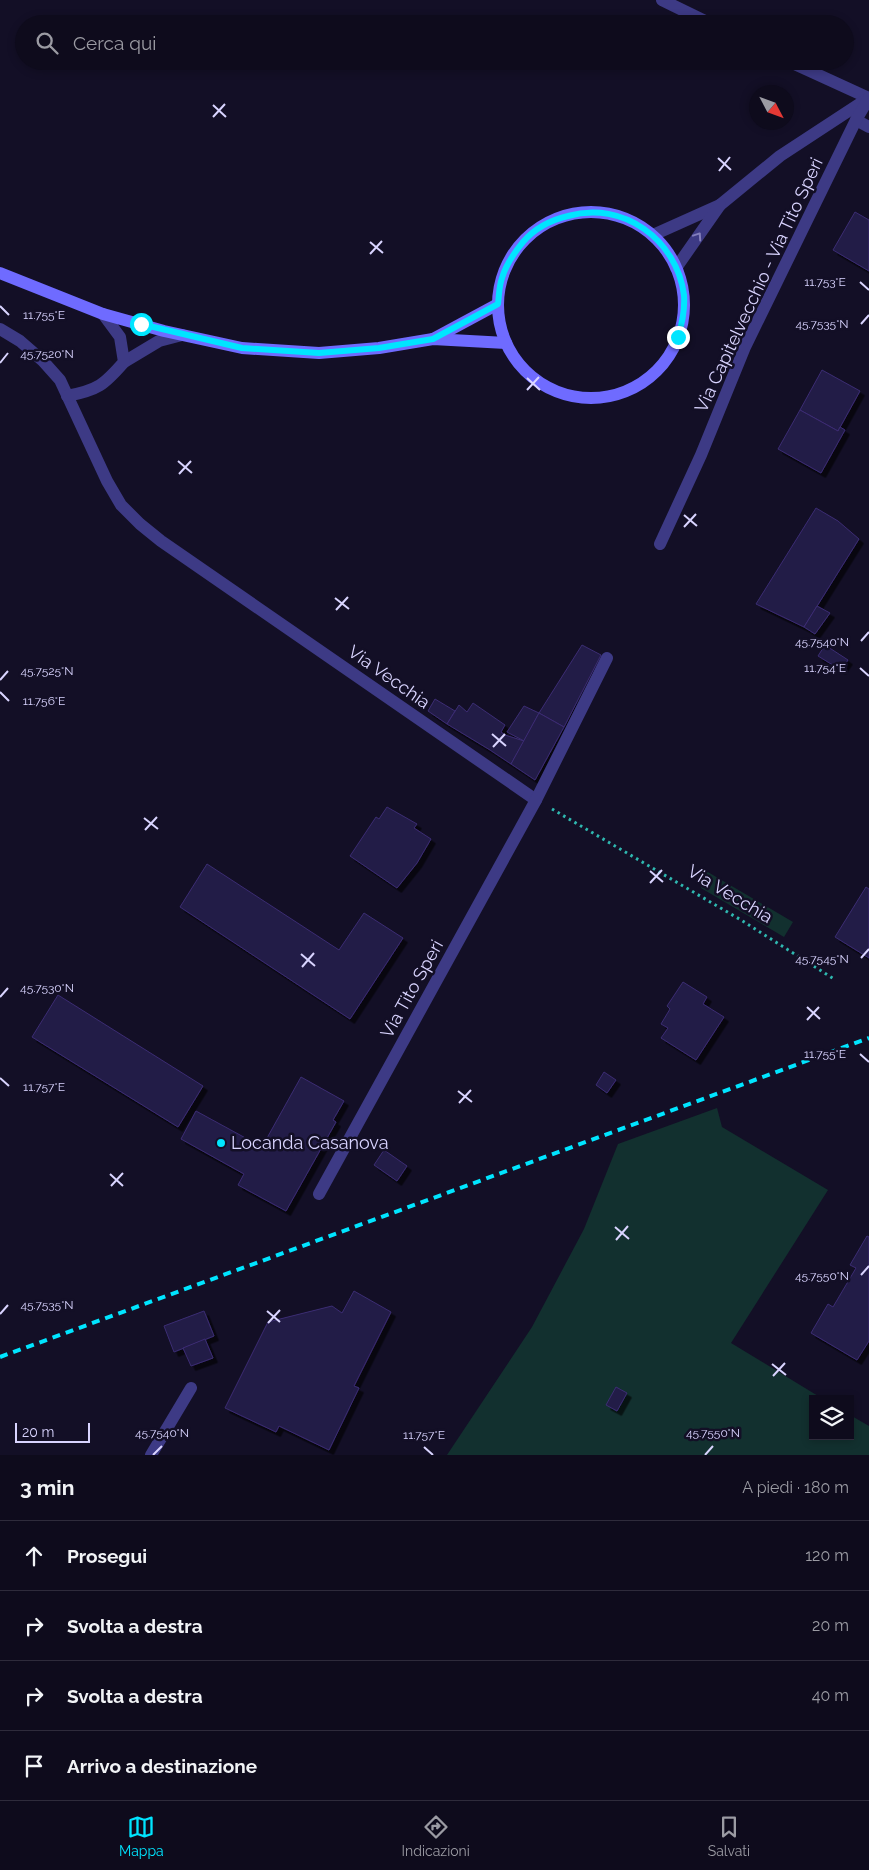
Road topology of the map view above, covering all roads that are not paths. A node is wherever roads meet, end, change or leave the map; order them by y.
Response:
1 (662, 0) edge
2 (693, 15) edge
3 (808, 70) edge
4 (869, 98) edge
5 (856, 120) junction
6 (869, 127) edge
7 (720, 205) junction
8 (653, 235) junction
9 (676, 268) junction
10 (0, 273) edge
11 (498, 304) junction
12 (103, 314) junction
13 (0, 329) edge
14 (182, 335) junction
15 (433, 339) junction
16 (506, 343) junction
17 (124, 362) junction
18 (68, 396) junction
19 (660, 544) dead end
20 (607, 658) dead end
21 (536, 800) junction
22 (319, 1194) dead end
23 (191, 1388) dead end
24 (151, 1455) edge

1 - 2 street
3 - 4 street
4 - 5 street, Via Capitelvecchio - Via Tito Speri
4 - 7 street
5 - 6 street
5 - 19 street, Via Capitelvecchio - Via Tito Speri
7 - 8 street
9 -> 7 street
8 - 9 main road
8 - 11 main road
9 - 16 main road
10 - 12 main road
11 - 15 main road
11 - 16 main road
12 - 14 main road
12 - 17 street
13 - 18 street, Via Vecchia
14 - 15 main road
14 - 17 street
15 - 16 main road
17 - 18 street
18 - 21 street, Via Vecchia
20 - 21 street
21 - 22 street, Via Tito Speri
23 - 24 street

